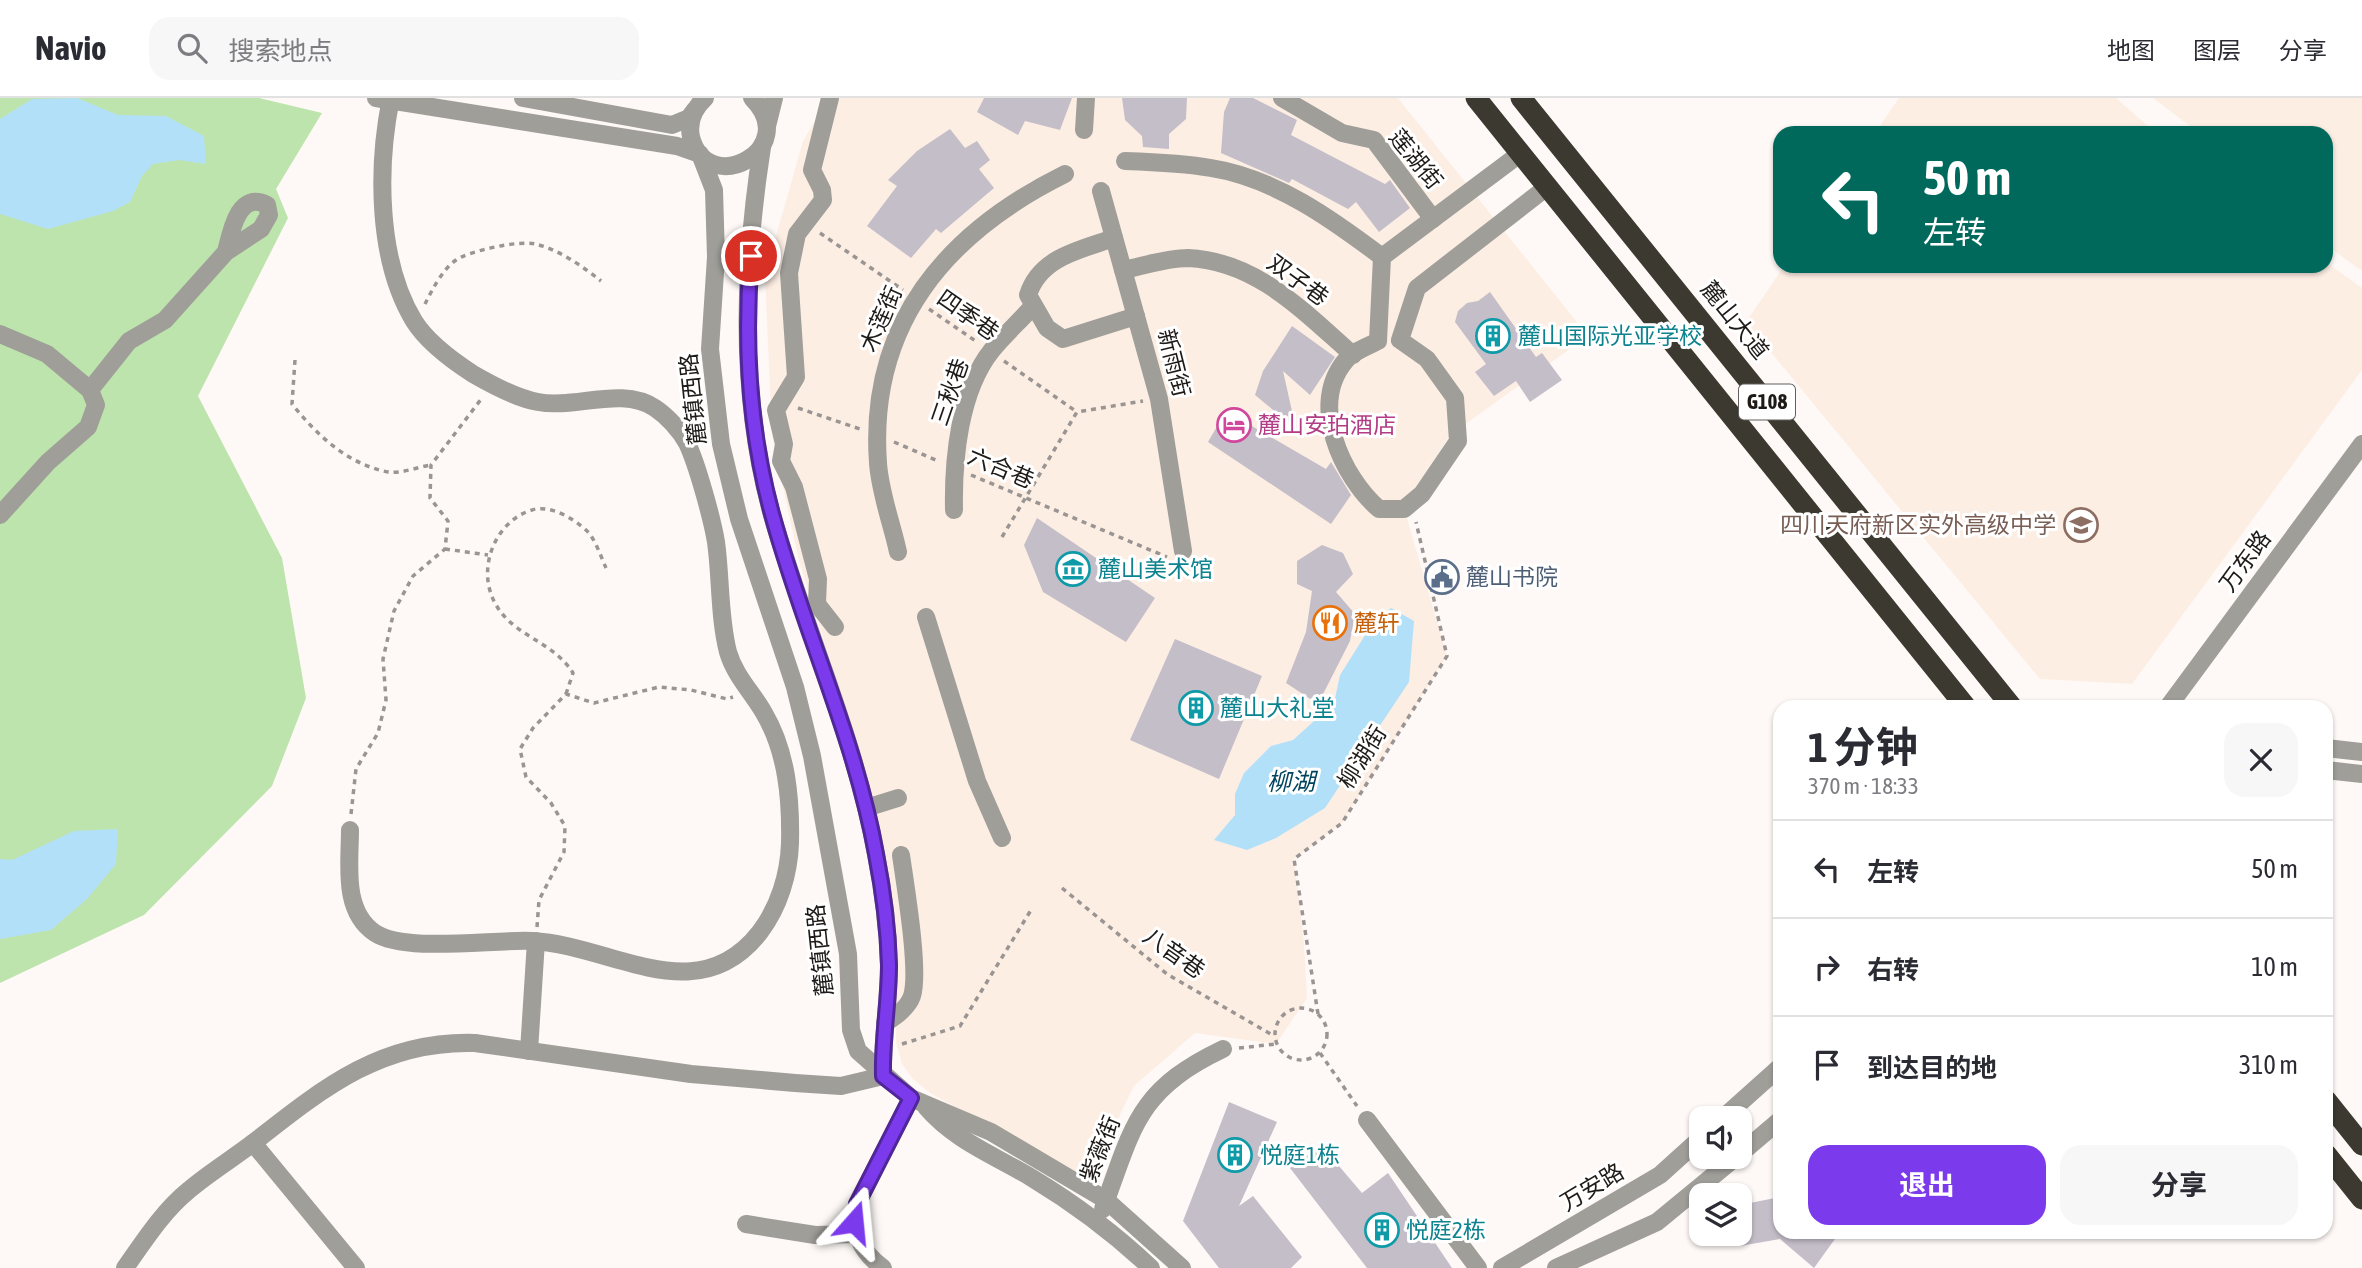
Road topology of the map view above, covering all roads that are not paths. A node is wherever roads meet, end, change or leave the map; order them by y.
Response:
1 (523, 98) edge
2 (752, 98) edge
3 (774, 98) edge
4 (830, 98) edge
5 (1086, 98) edge
6 (1282, 98) edge
7 (1476, 98) edge
8 (1521, 98) edge
9 (386, 99) edge
10 (701, 102) edge
11 (767, 126) junction
12 (1084, 130) dead end
13 (762, 147) junction
14 (1521, 153) junction
15 (700, 154) junction
16 (1125, 161) dead end
17 (1065, 174) dead end
18 (1547, 187) junction
19 (1101, 191) dead end
20 (1433, 219) junction
21 (1114, 238) junction
22 (226, 252) dead end
23 (1382, 257) junction
24 (1123, 270) junction
25 (1033, 306) junction
26 (1136, 316) junction
27 (0, 334) edge
28 (1353, 355) junction
29 (90, 390) junction
30 (2362, 444) edge
31 (954, 510) dead end
32 (0, 514) edge
33 (898, 552) dead end
34 (1175, 554) road end
35 (926, 617) dead end
36 (835, 626) dead end
37 (1960, 700) edge
38 (2008, 700) edge
39 (2173, 700) edge
40 (2333, 749) edge
41 (2362, 752) edge
42 (2333, 771) edge
43 (2362, 774) edge
44 (898, 797) dead end
45 (866, 808) junction
46 (350, 830) road end
47 (1002, 838) dead end
48 (901, 855) dead end
49 (536, 941) junction
50 (885, 1023) junction
51 (1223, 1049) road end
52 (529, 1051) junction
53 (1773, 1073) edge
54 (883, 1076) junction
55 (918, 1102) junction
56 (1736, 1106) edge
57 (2333, 1109) edge
58 (1367, 1120) road end
59 (1773, 1126) edge
60 (253, 1143) junction
61 (1752, 1143) edge
62 (2362, 1145) edge
63 (1689, 1149) edge
64 (2333, 1163) edge
65 (1721, 1169) edge
66 (2362, 1199) edge
67 (1106, 1200) junction
68 (1098, 1223) junction
69 (746, 1224) dead end
70 (856, 1234) junction
71 (125, 1268) edge
72 (356, 1268) edge
73 (883, 1268) edge
74 (1152, 1268) edge
75 (1182, 1268) edge
76 (1478, 1268) edge
77 (1502, 1268) edge
78 (1556, 1268) edge

1 - 10 street
2 - 11 street
3 - 11 street
4 - 36 street
5 - 12 street
6 - 20 street, 莲湖街
7 - 14 highway, G108
8 - 38 highway, 麓山大道 / G108
9 - 15 street
9 - 49 street
10 - 15 street, 麓镇西路
11 - 13 street
13 - 15 street
13 - 45 street
14 - 18 highway, G108
14 - 20 street
15 - 54 street, 麓镇西路
16 - 23 street
17 - 33 street, 木莲街
18 - 28 street
18 - 37 highway, G108
19 - 21 street, 新雨街
20 - 23 street
21 - 24 street, 新雨街
21 - 25 street
22 - 29 street
23 - 28 street
24 - 26 street, 新雨街
24 - 28 street, 双子巷
25 - 26 street
25 - 31 street, 三秋巷
26 - 34 street, 新雨街
27 - 29 street
29 - 32 street
30 - 39 street, 万东路
35 - 47 street
40 - 41 street
42 - 43 street
44 - 45 street
45 - 50 street
46 - 49 street
48 - 50 street
49 - 52 street
50 - 54 street
51 - 67 street, 紫薇街
52 - 54 street
52 - 60 street
53 - 56 street
54 - 55 street, 麓镇西路
55 - 67 street
55 - 68 street
55 - 70 street
57 - 62 highway
58 - 76 street
59 - 61 street
60 - 71 street
60 - 72 street
63 - 77 street, 万安路
64 - 66 highway
65 - 78 street
67 - 68 street, 紫薇街
67 - 75 street
68 - 74 street
69 - 70 street
70 - 73 street

